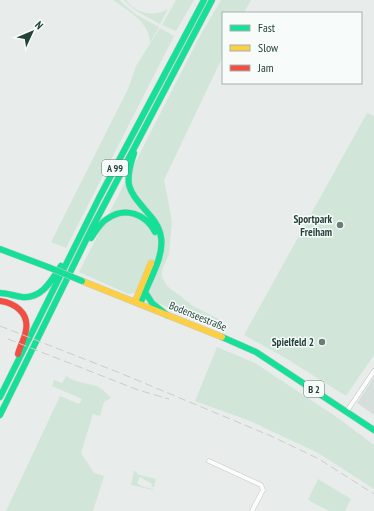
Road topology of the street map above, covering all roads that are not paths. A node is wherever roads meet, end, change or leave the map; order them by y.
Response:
1 (204, 0) edge
2 (212, 0) edge
3 (217, 0) edge
4 (201, 19) junction
5 (137, 140) junction
6 (78, 241) junction
7 (0, 249) edge
8 (80, 252) junction
9 (147, 280) junction
10 (144, 291) junction
11 (0, 294) edge
12 (0, 301) edge
13 (138, 303) junction
14 (167, 315) junction
15 (14, 368) junction
16 (374, 371) edge
17 (0, 397) edge
18 (347, 411) junction
19 (0, 415) edge
20 (374, 430) edge
21 (209, 461) dead end
22 (252, 511) edge

1 - 6 main road, A 99
2 - 4 main road, A 99
3 - 4 main road
4 - 5 main road, A 99
5 - 8 main road, A 99
5 - 9 main road
6 - 11 main road
6 - 15 main road, A 99
7 - 13 main road, Bodenseestraße / B 2, bridge
8 - 9 main road
8 - 19 main road, A 99
9 - 10 main road
10 - 13 main road
10 - 14 main road
12 - 15 main road
13 - 14 main road, Bodenseestraße / B 2
14 - 18 main road, Bodenseestraße / B 2
15 - 17 main road, A 99
16 - 18 street
18 - 20 main road, Bodenseestraße / B 2
21 - 22 street

